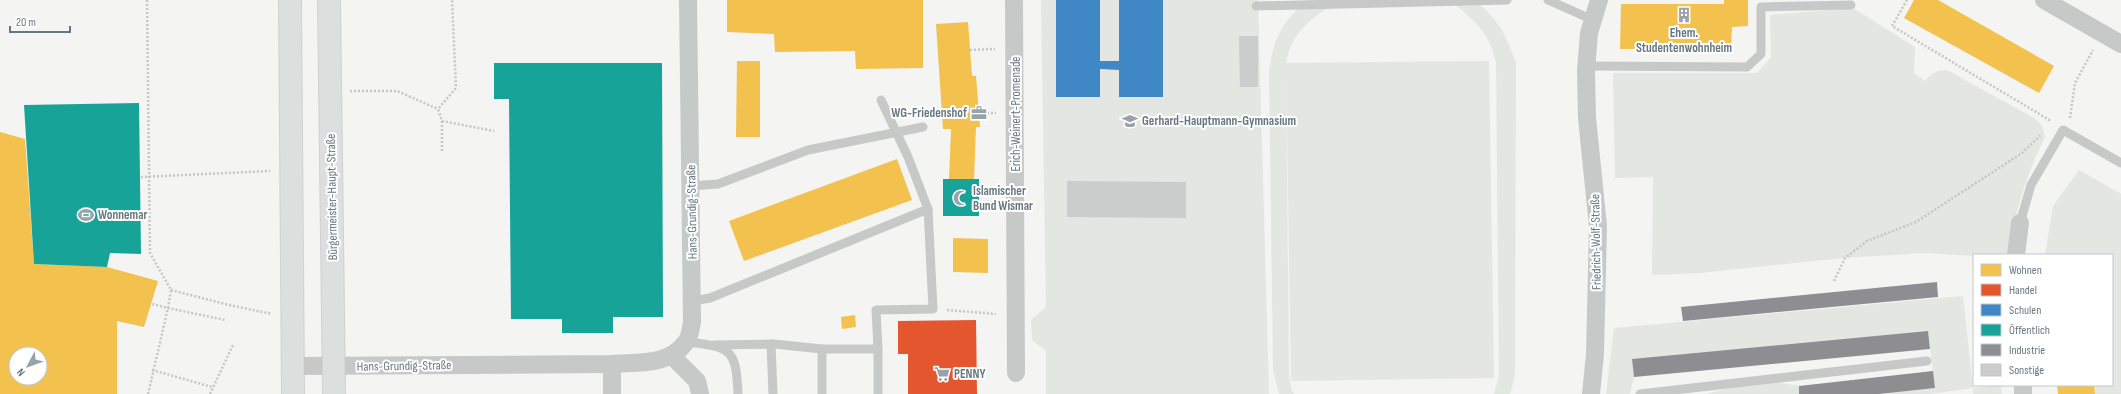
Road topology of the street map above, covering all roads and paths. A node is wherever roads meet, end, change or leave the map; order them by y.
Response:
1 (147, 0) edge
2 (290, 0) edge
3 (329, 0) edge
4 (452, 0) edge
5 (688, 0) edge
6 (1014, 0) edge
7 (1507, 0) edge
8 (1548, 0) edge
9 (1599, 0) edge
10 (1907, 0) edge
11 (2044, 0) edge
12 (1851, 5) dead end
13 (1256, 6) dead end
14 (1593, 20) junction
15 (2102, 34) junction
16 (2121, 44) edge
17 (1015, 48) junction
18 (970, 50) dead end
19 (1586, 66) junction
20 (330, 91) junction
21 (881, 100) dead end
22 (438, 109) junction
23 (442, 121) junction
24 (923, 127) dead end
25 (2063, 130) junction
26 (494, 131) dead end
27 (896, 132) junction
28 (2044, 132) dead end
29 (442, 151) dead end
30 (2121, 163) edge
31 (291, 169) junction
32 (150, 176) junction
33 (141, 177) dead end
34 (691, 186) junction
35 (928, 209) junction
36 (2020, 223) joint
37 (2016, 254) edge
38 (1834, 281) dead end
39 (171, 290) junction
40 (693, 300) junction
41 (152, 304) dead end
42 (168, 308) junction
43 (933, 309) junction
44 (1016, 315) junction
45 (292, 316) junction
46 (225, 320) dead end
47 (687, 342) junction
48 (770, 344) junction
49 (232, 345) dead end
50 (715, 345) junction
51 (822, 348) junction
52 (878, 349) junction
53 (672, 356) junction
54 (1927, 361) dead end
55 (612, 364) junction
56 (293, 366) junction
57 (335, 367) junction
58 (152, 370) junction
59 (1016, 372) dead end
60 (212, 387) junction
61 (148, 394) edge
62 (210, 394) edge
63 (293, 394) edge
64 (334, 394) edge
65 (612, 394) edge
66 (700, 394) edge
67 (738, 394) edge
68 (773, 394) edge
69 (822, 394) edge
70 (878, 394) edge
71 (1591, 394) edge
72 (1640, 394) edge

1 - 32 path
2 - 31 street
3 - 20 street, Bürgermeister-Haupt-Straße
4 - 22 path
5 - 34 street, Hans-Grundig-Straße
6 - 17 street, Erich-Weinert-Promenade
7 - 13 lane
8 - 14 lane
9 - 14 street, Friedrich-Wolf-Straße
10 - 25 path
11 - 15 street
12 - 19 lane
14 - 19 street, Friedrich-Wolf-Straße
15 - 16 street
15 - 25 path
17 - 18 path
17 - 44 street, Erich-Weinert-Promenade
19 - 71 street, Friedrich-Wolf-Straße
20 - 22 path
20 - 57 street, Bürgermeister-Haupt-Straße
21 - 27 lane
22 - 23 path
23 - 26 path
23 - 29 path
24 - 27 lane
25 - 30 lane
25 - 36 lane
27 - 34 lane
27 - 35 lane
28 - 38 path
31 - 32 path
31 - 45 street
32 - 33 path
32 - 39 path
34 - 40 street, Hans-Grundig-Straße
35 - 40 lane
35 - 43 lane
36 - 37 street
39 - 42 path
39 - 45 path
40 - 47 street, Hans-Grundig-Straße
41 - 42 path
42 - 46 path
42 - 58 path
43 - 44 path
43 - 52 lane
44 - 59 street, Erich-Weinert-Promenade
45 - 56 street
47 - 50 lane
47 - 53 street, Hans-Grundig-Straße
48 - 50 lane
48 - 51 lane
48 - 68 lane
49 - 60 path
50 - 67 lane
51 - 52 lane
51 - 69 lane
52 - 70 lane
53 - 55 street, Hans-Grundig-Straße
53 - 66 street
54 - 72 lane
55 - 57 street, Hans-Grundig-Straße
55 - 65 street
56 - 57 street, Hans-Grundig-Straße
56 - 63 street
57 - 64 street, Bürgermeister-Haupt-Straße
58 - 60 path
58 - 61 path
60 - 62 path

